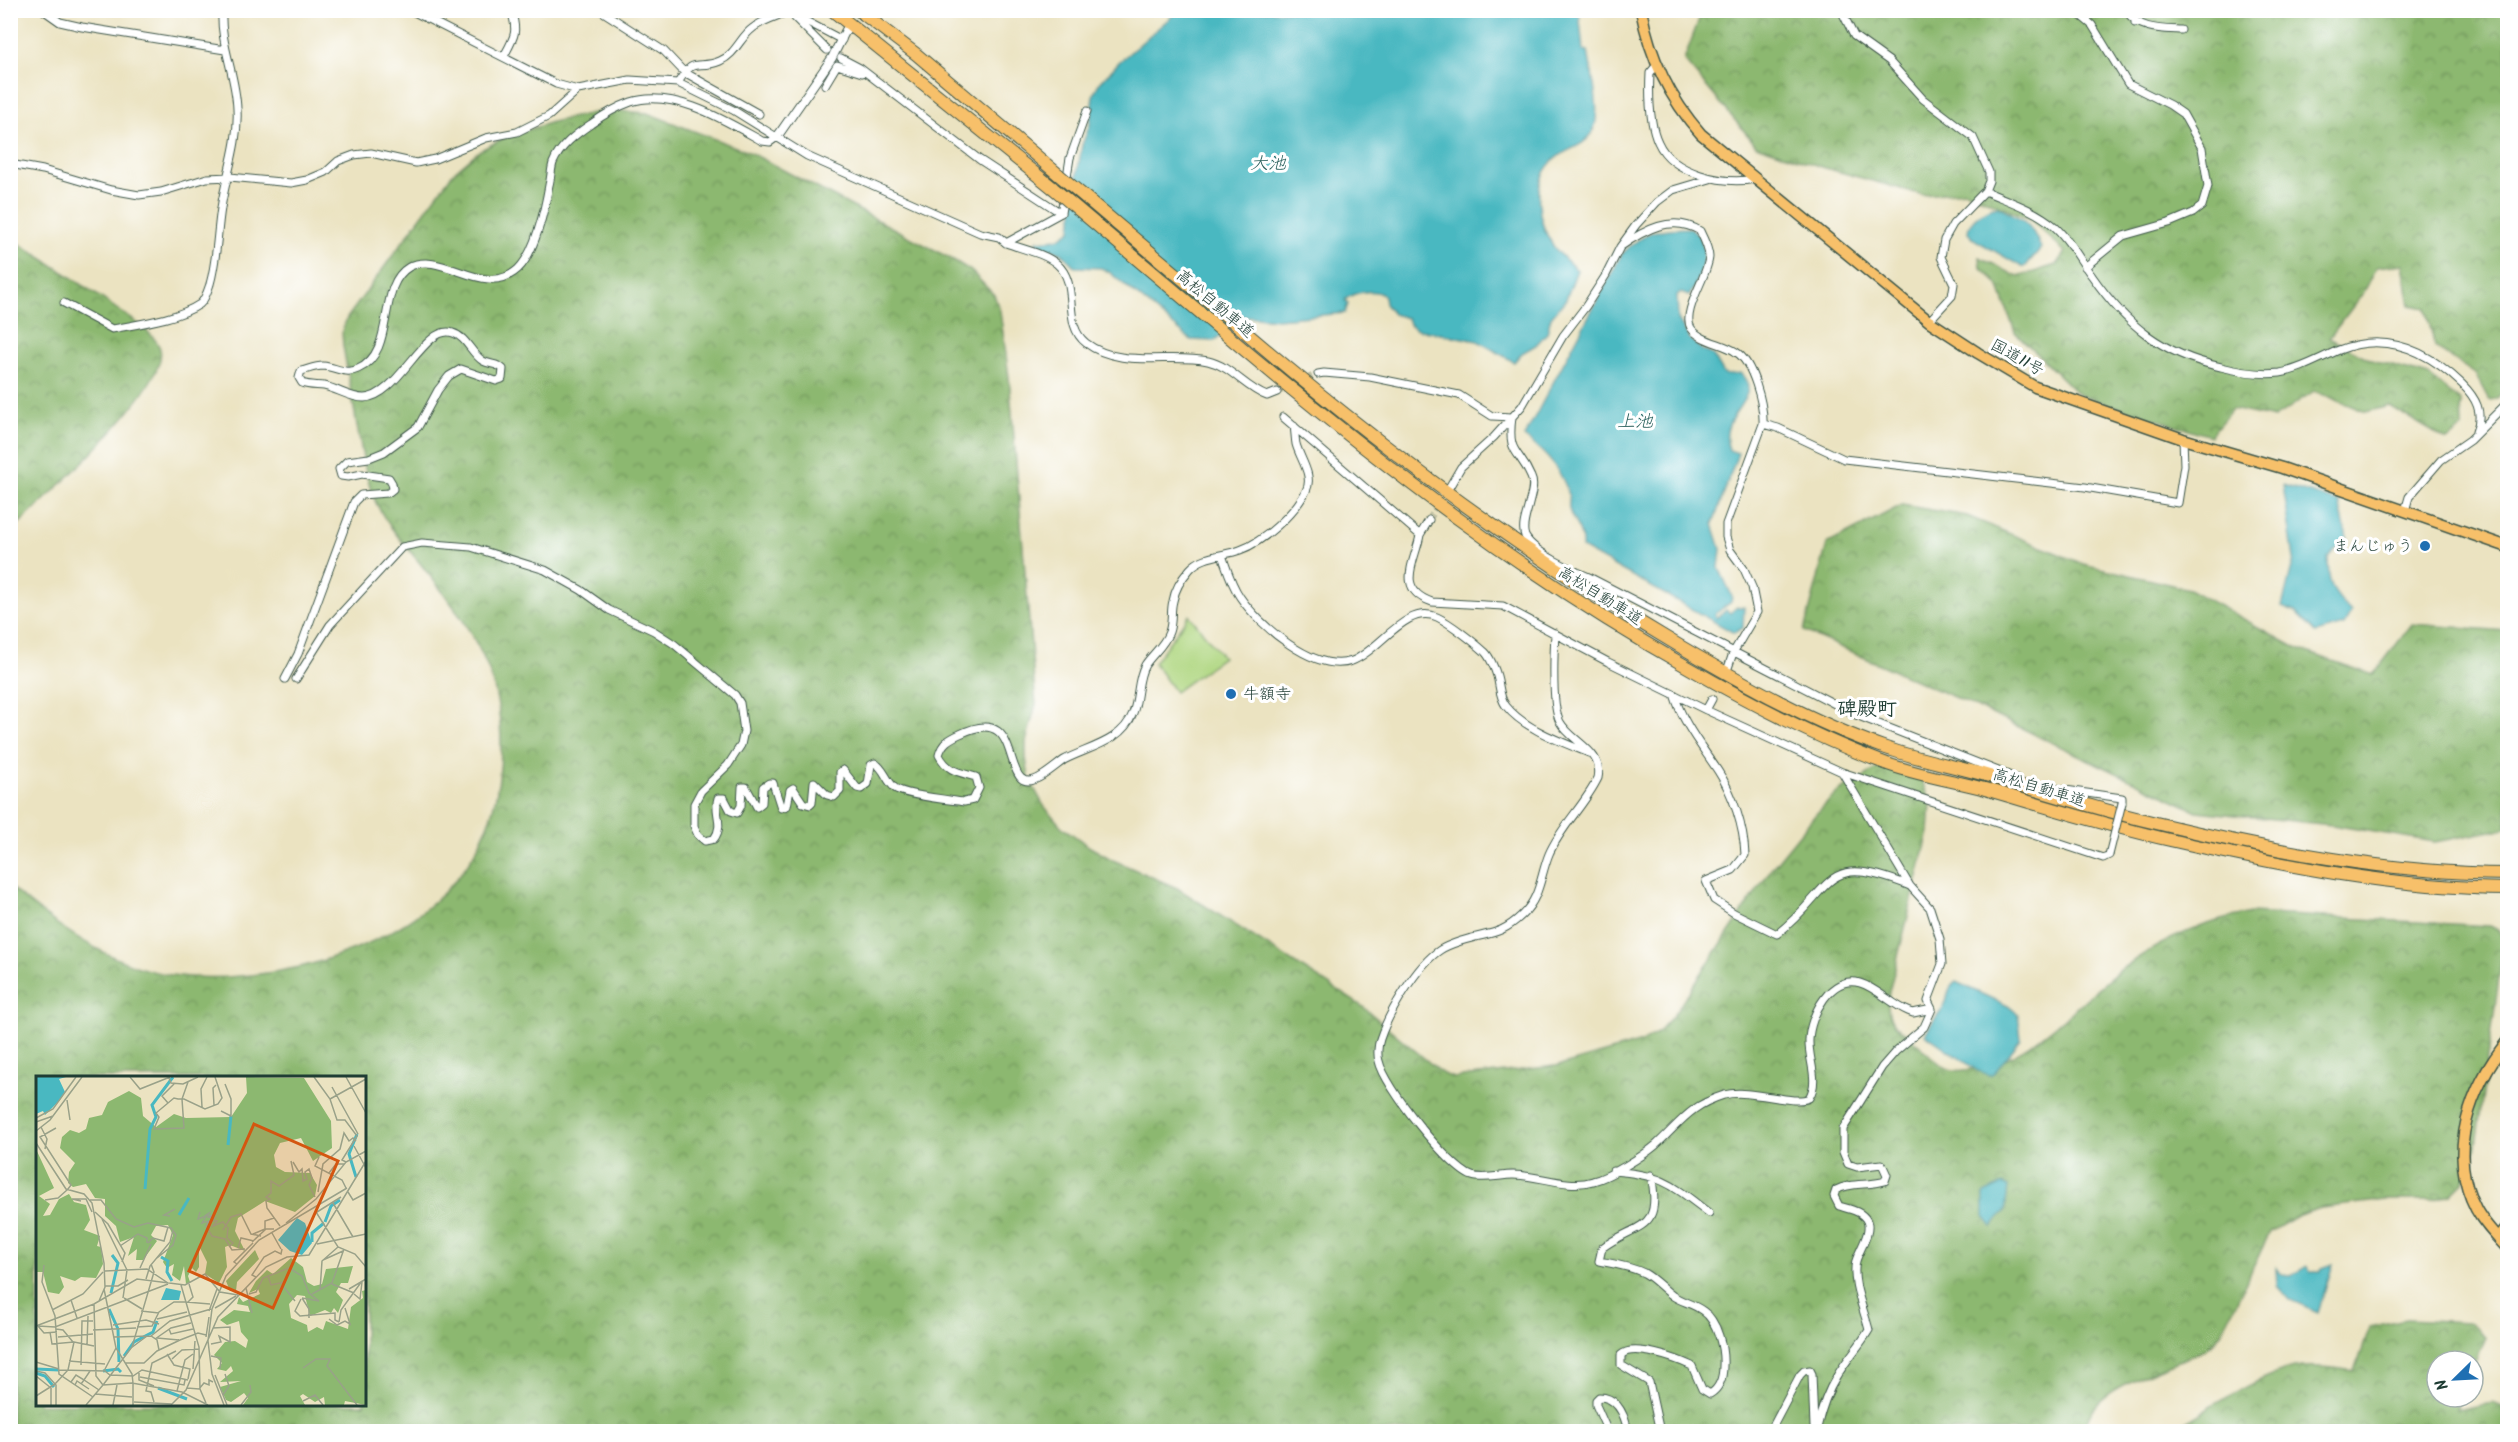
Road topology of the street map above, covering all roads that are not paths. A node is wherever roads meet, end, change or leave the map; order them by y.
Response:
1 (43, 10) edge
2 (222, 10) edge
3 (410, 10) edge
4 (511, 10) edge
5 (600, 10) edge
6 (832, 10) edge
7 (858, 10) edge
8 (1641, 10) edge
9 (1841, 10) edge
10 (2073, 10) edge
11 (2126, 10) edge
12 (2135, 10) edge
13 (788, 12) edge
14 (2135, 23) junction
15 (846, 30) dead end
16 (2181, 30) dead end
17 (842, 40) junction
18 (225, 50) junction
19 (827, 50) dead end
20 (504, 56) junction
21 (841, 58) dead end
22 (1656, 66) junction
23 (684, 72) junction
24 (865, 72) junction
25 (678, 83) junction
26 (825, 85) dead end
27 (578, 90) junction
28 (1087, 111) dead end
29 (759, 114) dead end
30 (777, 137) junction
31 (10, 164) edge
32 (228, 177) junction
33 (1710, 179) junction
34 (1755, 179) junction
35 (1985, 191) junction
36 (1061, 213) junction
37 (1006, 243) junction
38 (1620, 247) junction
39 (2085, 267) junction
40 (64, 303) dead end
41 (1929, 321) junction
42 (1318, 374) tunnel mouth
43 (1277, 392) tunnel mouth
44 (2508, 402) edge
45 (1283, 417) dead end
46 (1512, 417) junction
47 (1763, 424) junction
48 (1294, 426) junction
49 (2476, 432) junction
50 (2183, 439) junction
51 (1447, 491) dead end
52 (2405, 511) junction
53 (1429, 520) tunnel mouth
54 (1420, 535) junction
55 (2508, 547) edge
56 (1222, 555) junction
57 (1555, 633) junction
58 (1733, 653) junction
59 (1728, 668) dead end
60 (285, 679) dead end
61 (296, 679) dead end
62 (1674, 694) junction
63 (1712, 699) dead end
64 (1706, 710) junction
65 (1593, 754) junction
66 (1842, 772) junction
67 (2508, 874) edge
68 (1910, 886) junction
69 (2508, 889) edge
70 (1932, 1009) junction
71 (2508, 1041) edge
72 (1613, 1171) junction
73 (1651, 1175) junction
74 (1709, 1213) dead end
75 (2508, 1226) edge
76 (2498, 1238) junction
77 (2508, 1249) edge
78 (1608, 1431) edge
79 (1628, 1431) edge
80 (1660, 1431) edge
81 (1770, 1431) edge

1 - 18 street
2 - 18 street
3 - 20 street
4 - 20 street
5 - 23 street
6 - 69 highway, 高松自動車道, bridge
7 - 67 highway, 高松自動車道, bridge
8 - 22 main road, 国道11号
9 - 35 street
10 - 39 street
11 - 14 street
12 - 14 street
13 - 17 street
13 - 19 street
13 - 23 street
14 - 16 street
15 - 17 street
17 - 30 street
18 - 32 street
20 - 27 street
21 - 24 street
22 - 33 street
22 - 34 main road, 国道11号
23 - 25 street
23 - 29 street
24 - 26 street
24 - 36 street
25 - 27 street
25 - 30 street
27 - 32 street
28 - 36 street
30 - 37 street
30 - 60 street
31 - 32 street
32 - 40 street
33 - 34 street
33 - 38 street
34 - 41 main road, 国道11号
35 - 39 street
35 - 41 street
36 - 37 street
37 - 43 street
38 - 46 street
38 - 47 street
39 - 49 street
41 - 50 main road, 国道11号
42 - 46 street
44 - 49 street
45 - 48 street
46 - 51 street
46 - 58 street
47 - 50 street
47 - 58 street
48 - 54 street
48 - 56 street
49 - 52 street
50 - 52 main road, 国道11号
52 - 55 main road, 国道11号
53 - 54 street
54 - 57 street
56 - 61 street
56 - 65 street
57 - 62 street
57 - 65 street
58 - 59 street
58 - 66 street, bridge
62 - 64 street
62 - 68 street
63 - 64 street
64 - 66 street
65 - 72 street
66 - 68 street
68 - 70 street
70 - 72 street
70 - 81 street
71 - 76 main road
72 - 73 street
73 - 74 street
73 - 80 street
75 - 76 main road
76 - 77 main road
78 - 79 street

